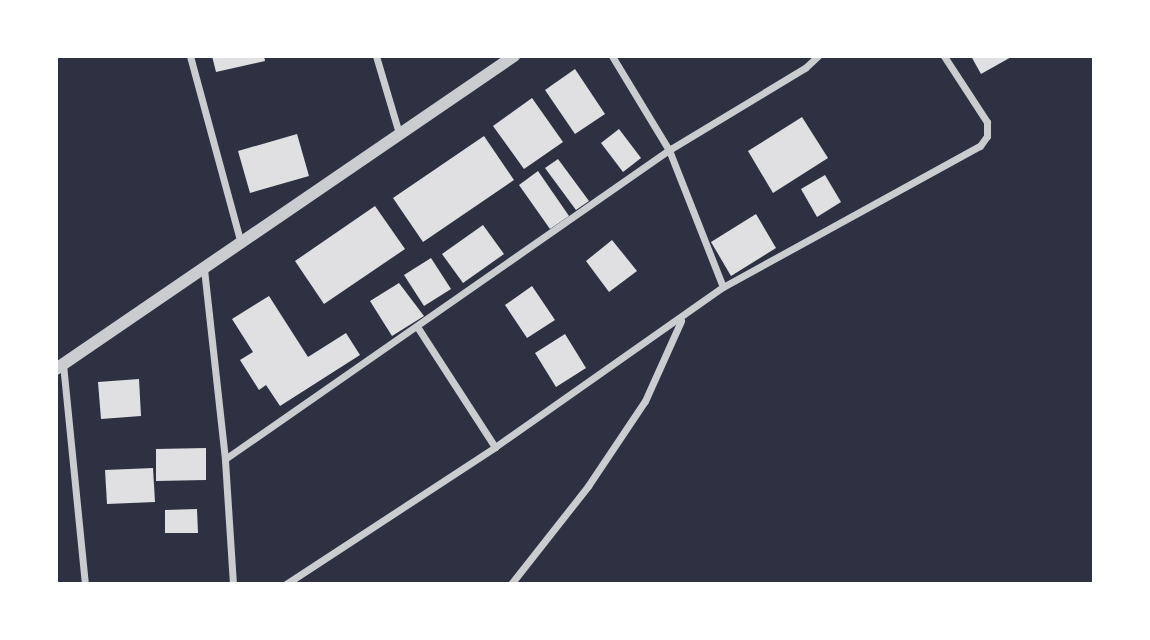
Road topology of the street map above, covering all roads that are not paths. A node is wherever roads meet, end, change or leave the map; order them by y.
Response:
1 (190, 56) edge
2 (376, 56) edge
3 (514, 56) edge
4 (612, 56) edge
5 (818, 56) edge
6 (944, 56) edge
7 (399, 133) junction
8 (669, 150) junction
9 (241, 245) junction
10 (204, 270) junction
11 (723, 287) junction
12 (681, 320) junction
13 (418, 328) junction
14 (60, 367) edge
15 (495, 447) junction
16 (225, 459) junction
17 (83, 583) edge
18 (233, 584) edge
19 (286, 584) edge
20 (511, 584) edge

1 - 9 street
2 - 7 street
3 - 7 street
4 - 8 street
5 - 8 street
6 - 11 street
7 - 9 street
8 - 11 street
8 - 13 street
9 - 10 street
10 - 14 street
10 - 16 street
11 - 12 street
12 - 15 street
12 - 20 street
13 - 15 street
13 - 16 street
14 - 17 street
15 - 19 street
16 - 18 street

